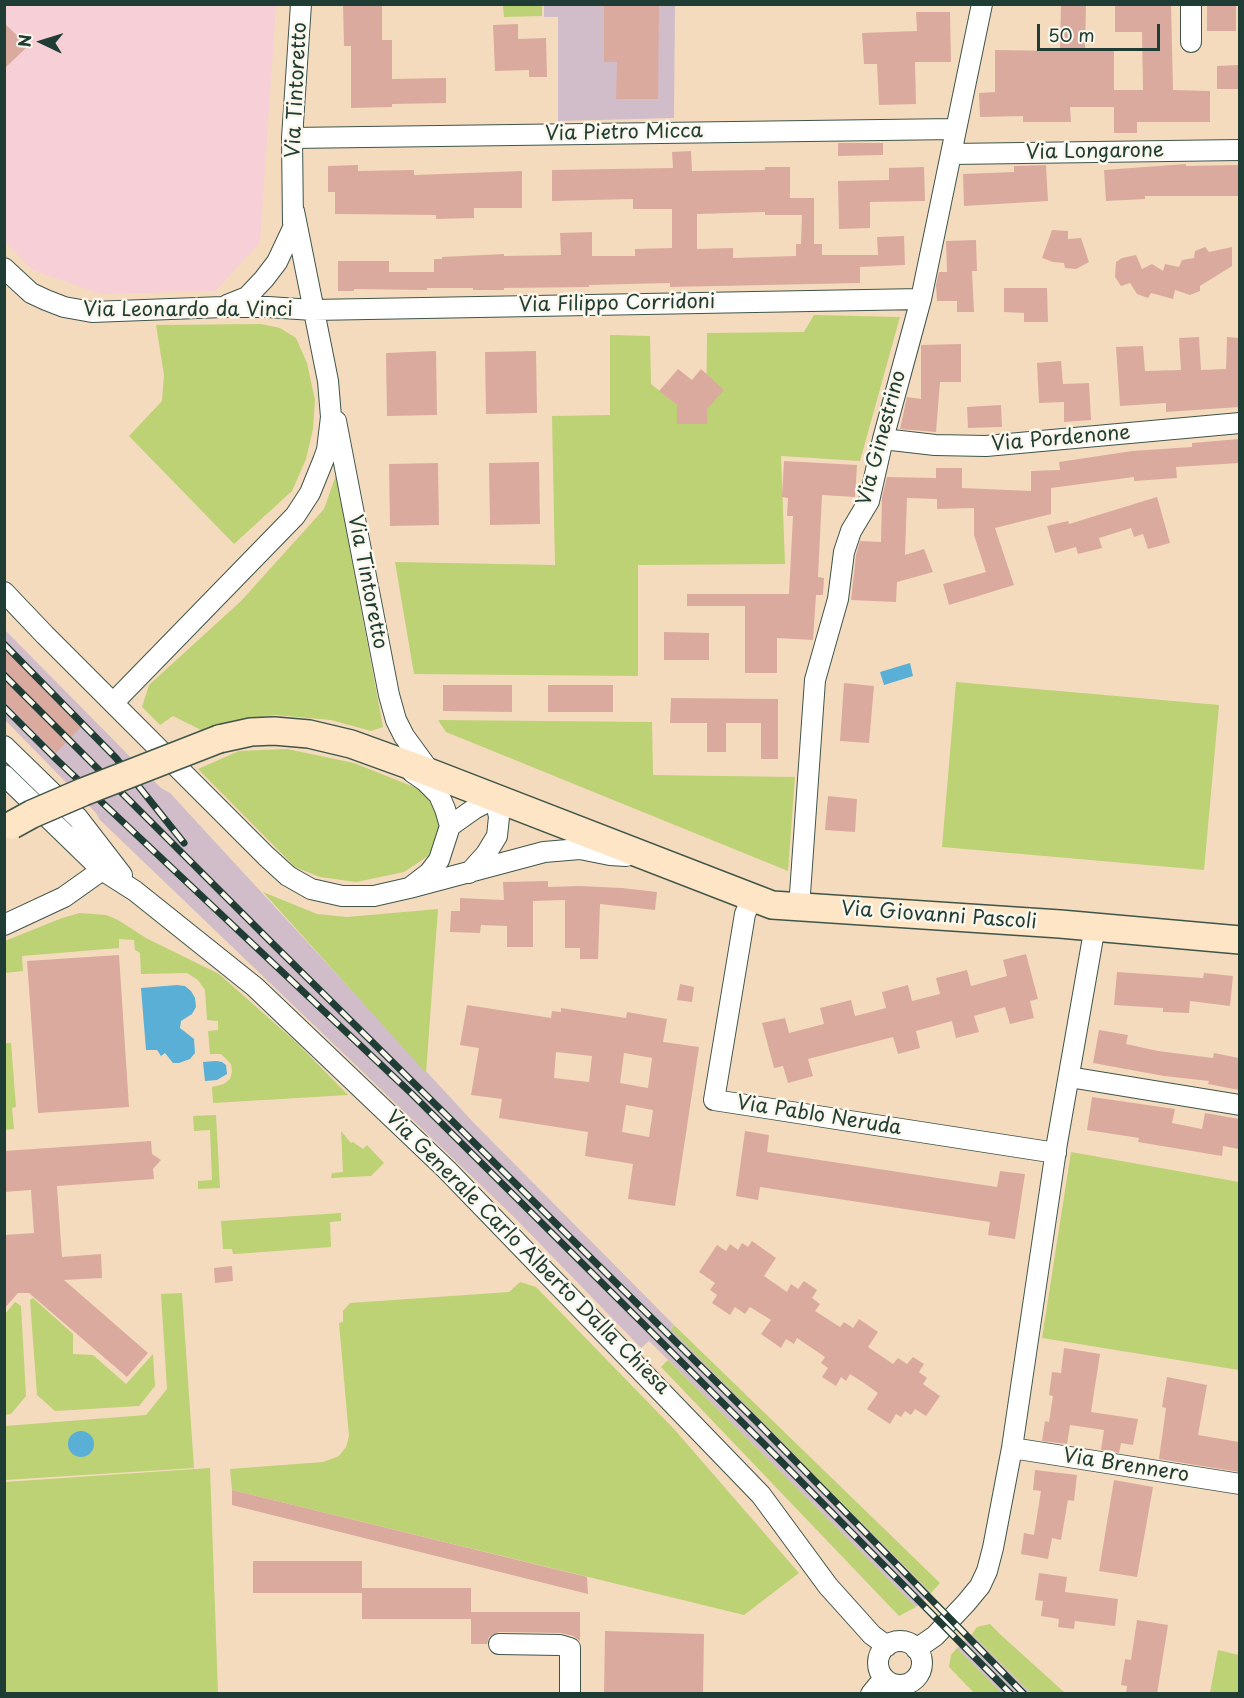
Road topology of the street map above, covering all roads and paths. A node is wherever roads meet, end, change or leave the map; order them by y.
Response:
1 (301, 4) edge
2 (982, 4) edge
3 (1191, 4) edge
4 (1191, 42) dead end
5 (955, 129) junction
6 (292, 138) junction
7 (1239, 150) edge
8 (951, 154) junction
9 (294, 219) junction
10 (4, 268) edge
11 (921, 300) junction
12 (223, 307) junction
13 (313, 310) junction
14 (328, 381) junction
15 (1239, 423) edge
16 (883, 439) junction
17 (4, 592) edge
18 (113, 703) junction
19 (4, 746) edge
20 (12, 760) edge
21 (395, 760) junction
22 (431, 773) junction
23 (4, 775) edge
24 (495, 798) junction
25 (450, 826) junction
26 (8, 827) edge
27 (647, 856) junction
28 (103, 861) junction
29 (469, 873) junction
30 (410, 888) junction
31 (752, 898) junction
32 (799, 908) junction
33 (4, 925) edge
34 (1095, 926) junction
35 (1239, 940) edge
36 (1069, 1077) junction
37 (1239, 1105) edge
38 (1056, 1152) junction
39 (1012, 1448) junction
40 (1239, 1484) edge
41 (500, 1644) dead end
42 (887, 1646) junction
43 (916, 1649) junction
44 (884, 1678) junction
45 (917, 1687) edge
46 (570, 1694) edge
47 (871, 1694) edge

1 - 6 street, Via Tintoretto
2 - 5 street, Via Ginestrino
3 - 4 street
5 - 6 street, Via Pietro Micca
5 - 8 street, Via Ginestrino
6 - 9 street, Via Tintoretto
7 - 8 street, Via Longarone
8 - 11 street, Via Ginestrino
9 - 12 street, Via Tintoretto
9 - 13 street, Via Tintoretto
10 - 12 street, Via Leonardo da Vinci
11 - 13 street, Via Filippo Corridoni
11 - 16 street, Via Ginestrino
12 - 13 street, Via Leonardo da Vinci
13 - 14 street, Via Tintoretto
14 - 18 street, Via Tintoretto
14 - 22 street, Via Tintoretto
15 - 16 street, Via Pordenone
16 - 32 street, Via Ginestrino
17 - 18 street, Via Giovanni Pascoli
18 - 30 street, Via Giovanni Pascoli
19 - 20 street, Via Generale Carlo Alberto Dalla Chiesa
20 - 28 street, Via Generale Carlo Alberto Dalla Chiesa
21 - 22 street, Via Giovanni Pascoli
21 - 25 street
21 - 26 street, Via Giovanni Pascoli, bridge
22 - 24 street, Via Giovanni Pascoli
23 - 28 street, Via Generale Carlo Alberto Dalla Chiesa
24 - 25 street
24 - 27 street, Via Giovanni Pascoli
24 - 29 street
25 - 30 street
27 - 29 street, Via Giovanni Pascoli
27 - 31 street, Via Giovanni Pascoli
28 - 33 street
28 - 42 street, Via Generale Carlo Alberto Dalla Chiesa
29 - 30 street, Via Giovanni Pascoli
31 - 32 street, Via Giovanni Pascoli
31 - 38 street, Via Pablo Neruda
32 - 34 street, Via Giovanni Pascoli
34 - 35 street, Via Giovanni Pascoli
34 - 36 street
36 - 37 street
36 - 38 street
38 - 39 street
39 - 40 street, Via Brennero
39 - 43 street
41 - 46 street
42 - 43 street
42 - 44 street
43 - 45 street
44 - 45 street
44 - 47 street

